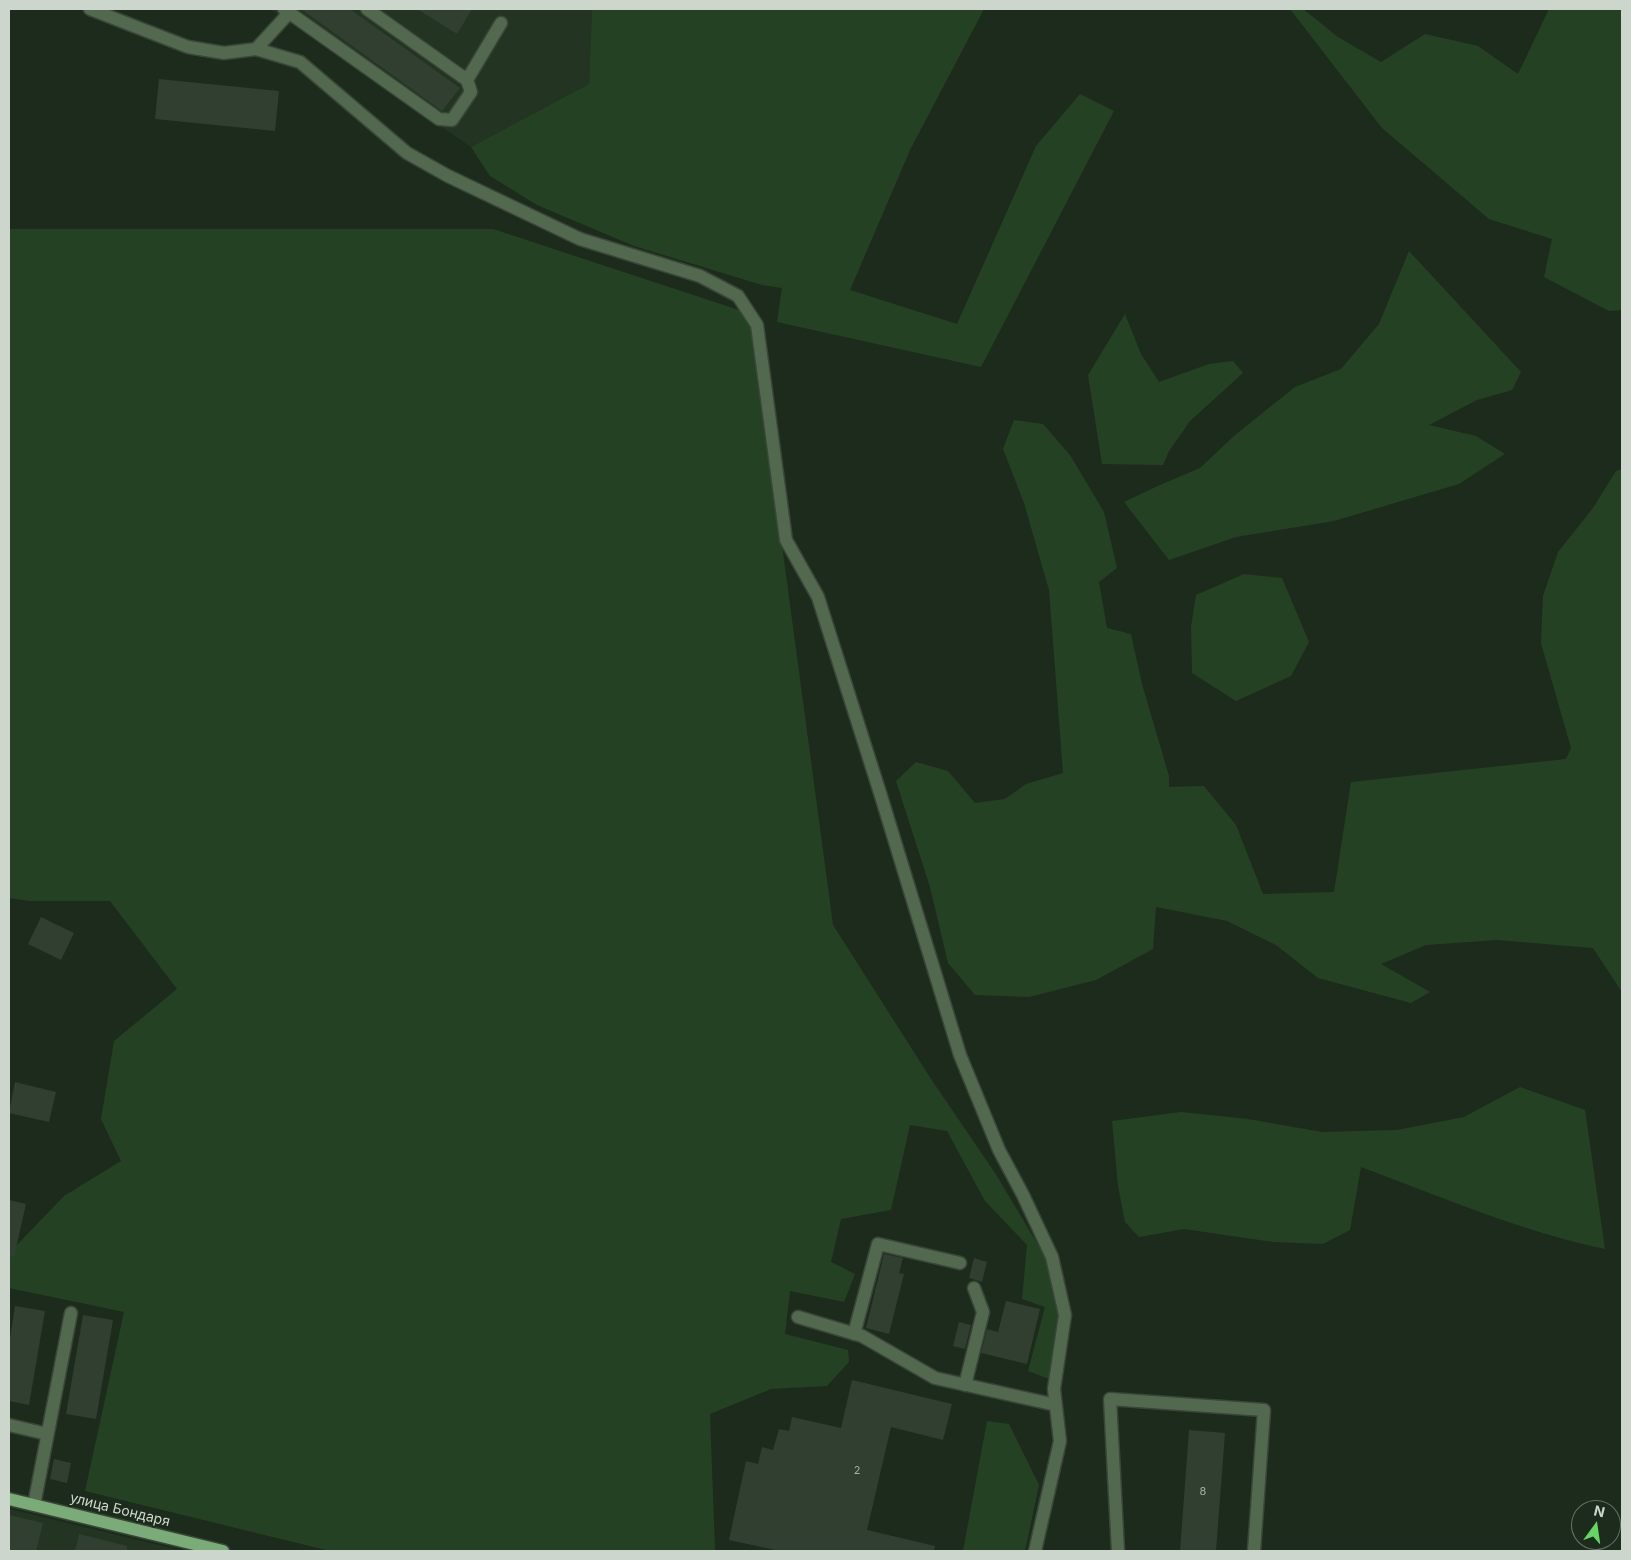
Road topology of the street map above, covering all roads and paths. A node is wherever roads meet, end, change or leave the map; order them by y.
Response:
1 (90, 9) edge
2 (367, 9) edge
3 (286, 11) edge
4 (501, 23) dead end
5 (256, 49) junction
6 (467, 80) junction
7 (960, 1263) dead end
8 (974, 1288) dead end
9 (71, 1313) dead end
10 (798, 1316) dead end
11 (854, 1334) junction
12 (965, 1385) junction
13 (1056, 1406) junction
14 (9, 1425) edge
15 (46, 1434) junction
16 (9, 1499) edge
17 (34, 1505) junction
18 (223, 1551) edge
19 (1035, 1551) edge
20 (1118, 1551) edge
21 (1254, 1551) edge

1 - 5 lane
2 - 6 lane
3 - 5 lane
3 - 6 lane
4 - 6 lane
5 - 13 lane
7 - 11 lane
8 - 12 lane
9 - 15 lane
10 - 11 lane
11 - 12 lane
12 - 13 lane
13 - 19 lane
14 - 15 lane
15 - 17 lane
16 - 17 main road, улица Бондаря
17 - 18 main road, улица Бондаря
20 - 21 lane

